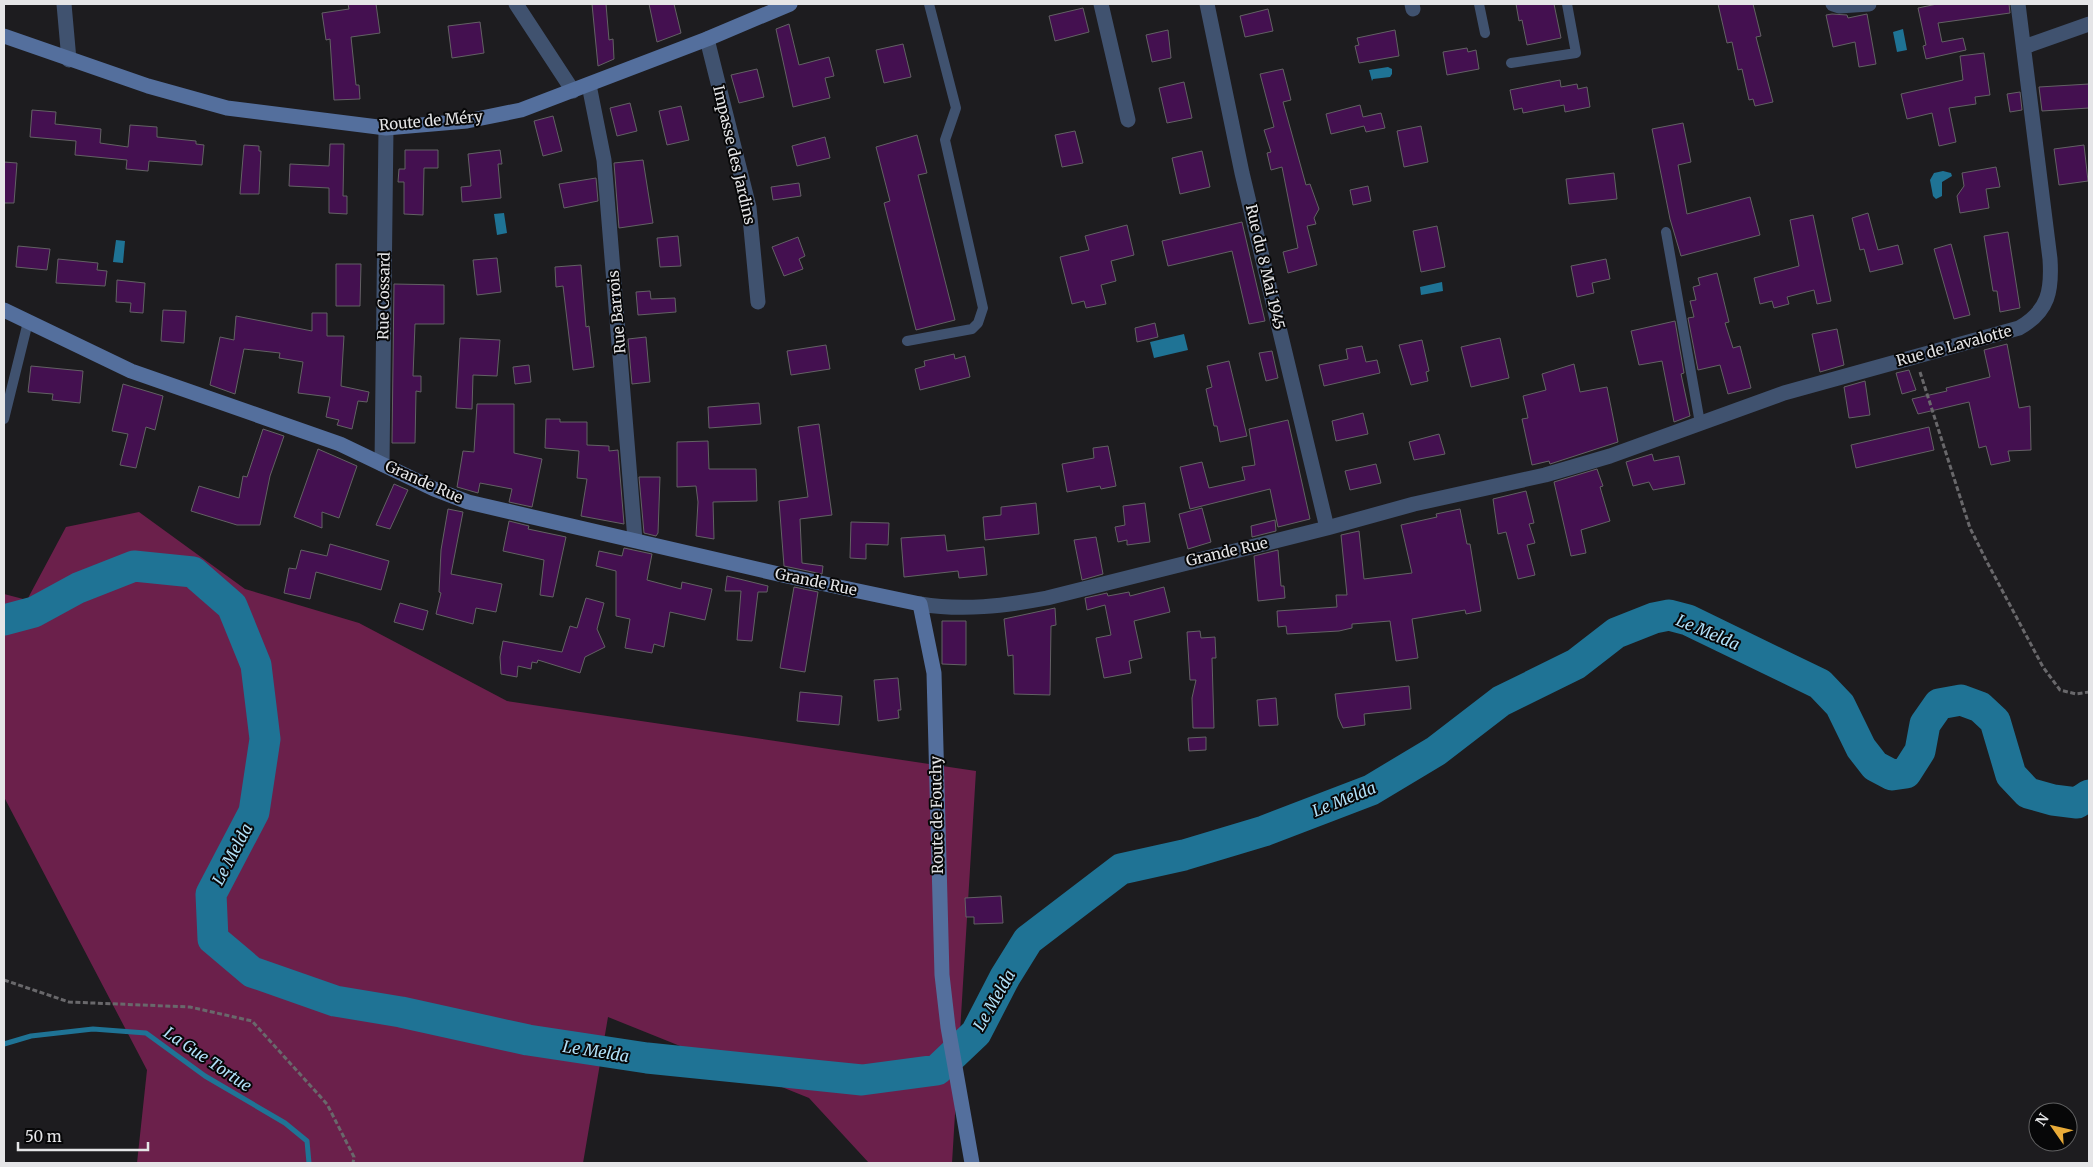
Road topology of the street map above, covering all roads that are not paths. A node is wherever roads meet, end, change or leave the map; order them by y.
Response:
1 (64, 4) edge
2 (516, 4) edge
3 (790, 4) edge
4 (929, 4) edge
5 (1101, 4) edge
6 (1208, 4) edge
7 (1479, 4) edge
8 (1567, 4) edge
9 (1833, 4) edge
10 (1869, 4) edge
11 (2018, 4) edge
12 (2089, 24) edge
13 (1485, 33) dead end
14 (4, 36) edge
15 (707, 38) junction
16 (2024, 47) junction
17 (69, 60) junction
18 (1511, 63) dead end
19 (589, 85) junction
20 (573, 91) junction
21 (1128, 120) dead end
22 (386, 128) junction
23 (1666, 232) dead end
24 (758, 302) dead end
25 (4, 310) edge
26 (28, 322) junction
27 (907, 342) dead end
28 (4, 419) edge
29 (1700, 423) junction
30 (1653, 441) joint
31 (382, 464) junction
32 (1327, 528) junction
33 (635, 540) junction
34 (920, 604) junction
35 (972, 1163) edge

1 - 17 street
2 - 20 street
3 - 15 street, Route de Méry
4 - 27 lane
5 - 21 street
6 - 32 street, Rue du 8 Mai 1945
7 - 13 lane
8 - 18 lane
9 - 10 street
11 - 16 street, Rue de Lavalotte
12 - 16 street
14 - 17 street, Route de Méry
15 - 19 street, Route de Méry
15 - 24 street, Impasse des Jardins
16 - 29 street, Rue de Lavalotte
17 - 22 street, Route de Méry
19 - 20 street, Route de Méry
19 - 33 street, Rue Barrois
20 - 22 street, Route de Méry
22 - 31 street, Rue Cossard
23 - 29 lane
25 - 26 street, Grande Rue
26 - 28 lane
26 - 31 street, Grande Rue
29 - 30 street, Rue de Lavalotte
30 - 32 street, Grande Rue
31 - 33 street, Grande Rue
32 - 34 street, Grande Rue
33 - 34 street, Grande Rue
34 - 35 street, Route de Fouchy

